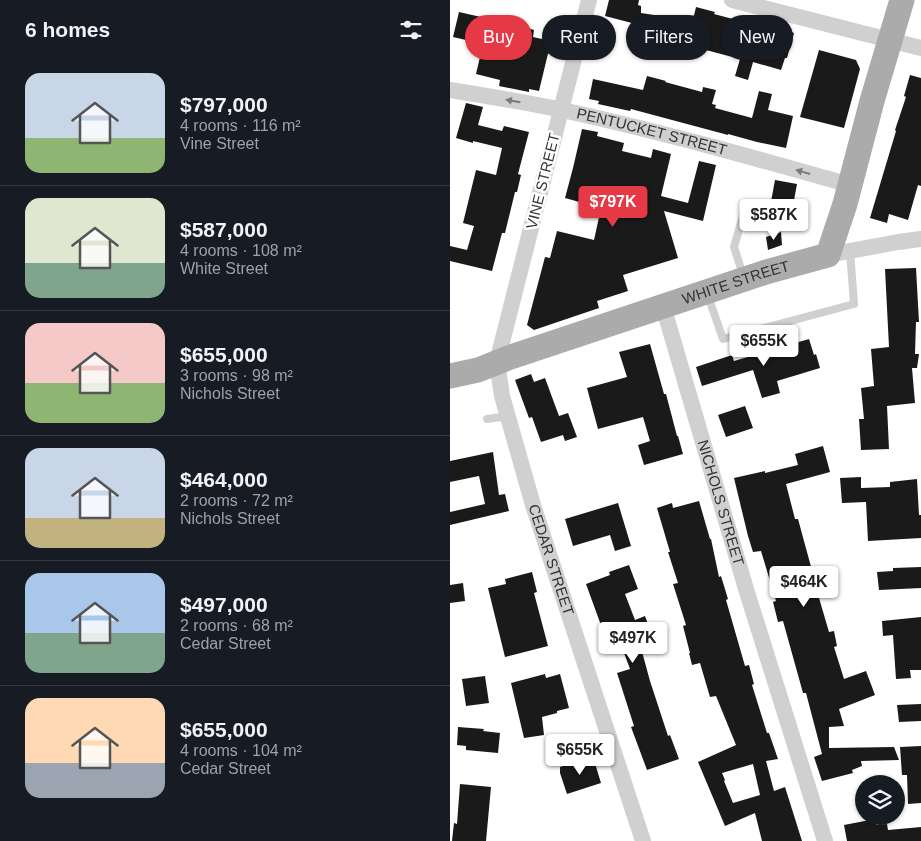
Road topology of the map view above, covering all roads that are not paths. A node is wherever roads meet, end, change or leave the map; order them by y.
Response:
1 (589, 0) edge
2 (732, 0) edge
3 (902, 0) edge
4 (890, 41) junction
5 (921, 48) edge
6 (450, 90) edge
7 (561, 110) junction
8 (850, 185) junction
9 (746, 205) dead end
10 (921, 239) edge
11 (839, 253) junction
12 (744, 280) junction
13 (707, 292) junction
14 (662, 306) junction
15 (497, 362) junction
16 (450, 376) edge
17 (508, 416) junction
18 (487, 419) dead end
19 (643, 841) edge
20 (825, 841) edge

1 - 7 street, VINE STREET
2 - 4 street
3 - 4 main road
4 - 5 street
4 - 8 main road
7 -> 6 street, PENTUCKET STREET
8 -> 7 street, PENTUCKET STREET
7 - 15 street, VINE STREET
8 - 11 main road
9 - 12 lane
10 - 11 street
11 - 12 main road, WHITE STREET
11 - 13 lane
12 - 13 main road, WHITE STREET
13 - 14 main road, WHITE STREET
14 - 15 main road, WHITE STREET
14 - 20 street, NICHOLS STREET
15 - 16 main road, WHITE STREET
15 - 17 street, CEDAR STREET
17 - 18 lane
17 - 19 street, CEDAR STREET

